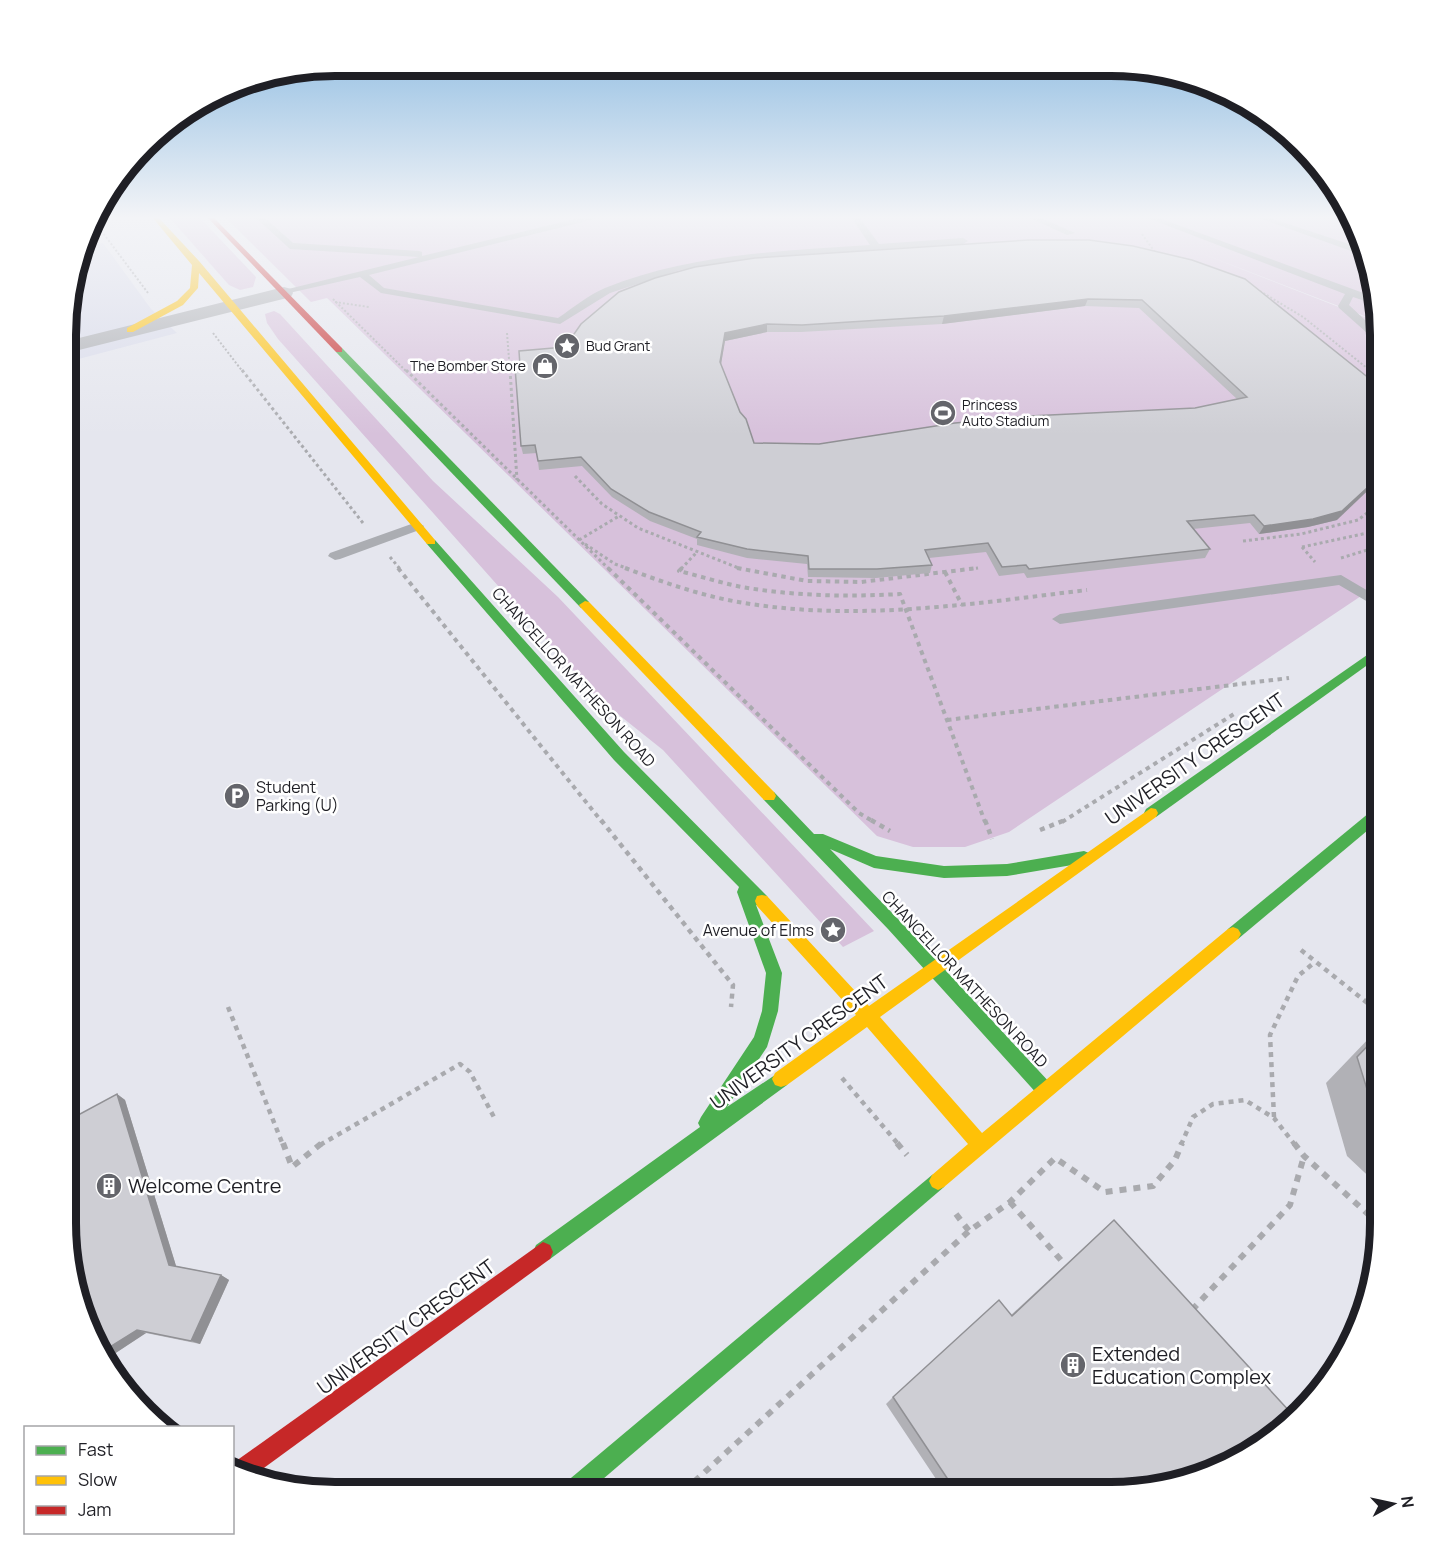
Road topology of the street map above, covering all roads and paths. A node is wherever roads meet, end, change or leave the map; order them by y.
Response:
1 (146, 290) edge
2 (192, 290) edge
3 (218, 290) edge
4 (282, 290) edge
5 (293, 290) edge
6 (381, 290) edge
7 (609, 290) edge
8 (1255, 290) edge
9 (1345, 290) edge
10 (284, 292) junction
11 (1351, 292) junction
12 (1368, 298) edge
13 (334, 302) dead end
14 (180, 303) junction
15 (231, 306) junction
16 (198, 314) junction
17 (506, 326) dead end
18 (130, 330) junction
19 (1370, 330) edge
20 (76, 345) edge
21 (1370, 370) edge
22 (575, 476) dead end
23 (517, 480) junction
24 (1370, 511) edge
25 (619, 516) junction
26 (417, 526) junction
27 (1370, 532) edge
28 (578, 539) junction
29 (377, 541) junction
30 (1243, 541) dead end
31 (1302, 547) dead end
32 (1370, 549) edge
33 (696, 553) junction
34 (335, 556) dead end
35 (1338, 558) dead end
36 (1316, 564) dead end
37 (1305, 565) dead end
38 (978, 568) dead end
39 (945, 572) junction
40 (1092, 590) dead end
41 (1370, 598) edge
42 (962, 605) junction
43 (907, 611) junction
44 (1060, 619) dead end
45 (1370, 657) edge
46 (1282, 683) dead end
47 (1242, 708) dead end
48 (947, 720) junction
49 (1370, 820) edge
50 (805, 832) junction
51 (1035, 833) dead end
52 (897, 835) dead end
53 (994, 845) dead end
54 (1091, 856) junction
55 (739, 876) junction
56 (1301, 950) dead end
57 (1315, 962) junction
58 (934, 969) junction
59 (1370, 1005) edge
60 (228, 1007) dead end
61 (770, 1011) junction
62 (867, 1016) junction
63 (819, 1050) junction
64 (1045, 1090) junction
65 (1274, 1118) junction
66 (496, 1121) dead end
67 (694, 1143) junction
68 (982, 1146) junction
69 (1304, 1156) junction
70 (934, 1187) junction
71 (1010, 1202) junction
72 (1370, 1216) edge
73 (969, 1231) junction
74 (1072, 1274) edge
75 (1188, 1314) edge
76 (248, 1466) edge
77 (584, 1482) edge
78 (694, 1482) edge

1 - 14 path
2 - 14 main road
3 - 15 main road, CHANCELLOR MATHESON ROAD
4 - 10 main road, CHANCELLOR MATHESON ROAD
5 - 10 lane
6 - 7 lane
8 - 21 path
9 - 11 lane
10 - 15 street
10 - 50 main road, CHANCELLOR MATHESON ROAD
11 - 12 lane
11 - 19 lane
13 - 23 path
14 - 18 main road
15 - 16 street
15 - 26 main road, CHANCELLOR MATHESON ROAD
16 - 18 street
16 - 29 path
17 - 23 path
18 - 20 street
22 - 25 path
23 - 28 path
24 - 30 path
25 - 28 path
25 - 33 path
26 - 29 lane
26 - 55 main road, CHANCELLOR MATHESON ROAD
27 - 31 path
28 - 43 path
28 - 52 path
29 - 34 lane
29 - 61 path
32 - 35 path
33 - 39 path
33 - 43 path
36 - 37 path
38 - 39 path
39 - 42 path
40 - 42 path
41 - 44 lane
42 - 43 path
43 - 48 path
45 - 54 main road, UNIVERSITY CRESCENT
46 - 48 path
47 - 51 path
48 - 53 path
49 - 64 main road
50 - 54 main road
50 - 58 main road, CHANCELLOR MATHESON ROAD
54 - 58 main road, UNIVERSITY CRESCENT
55 - 61 main road
55 - 62 main road, CHANCELLOR MATHESON ROAD
56 - 57 path
57 - 59 path
57 - 65 path
58 - 62 main road, UNIVERSITY CRESCENT
58 - 64 main road, CHANCELLOR MATHESON ROAD
60 - 66 path
61 - 67 main road
62 - 63 main road, UNIVERSITY CRESCENT
62 - 68 main road, CHANCELLOR MATHESON ROAD
63 - 67 main road, UNIVERSITY CRESCENT
63 - 70 path
64 - 68 main road
65 - 69 path
65 - 71 path
67 - 76 main road, UNIVERSITY CRESCENT
68 - 70 main road
69 - 72 path
69 - 75 path
70 - 73 path
70 - 77 main road
71 - 73 path
71 - 74 path
73 - 78 path

